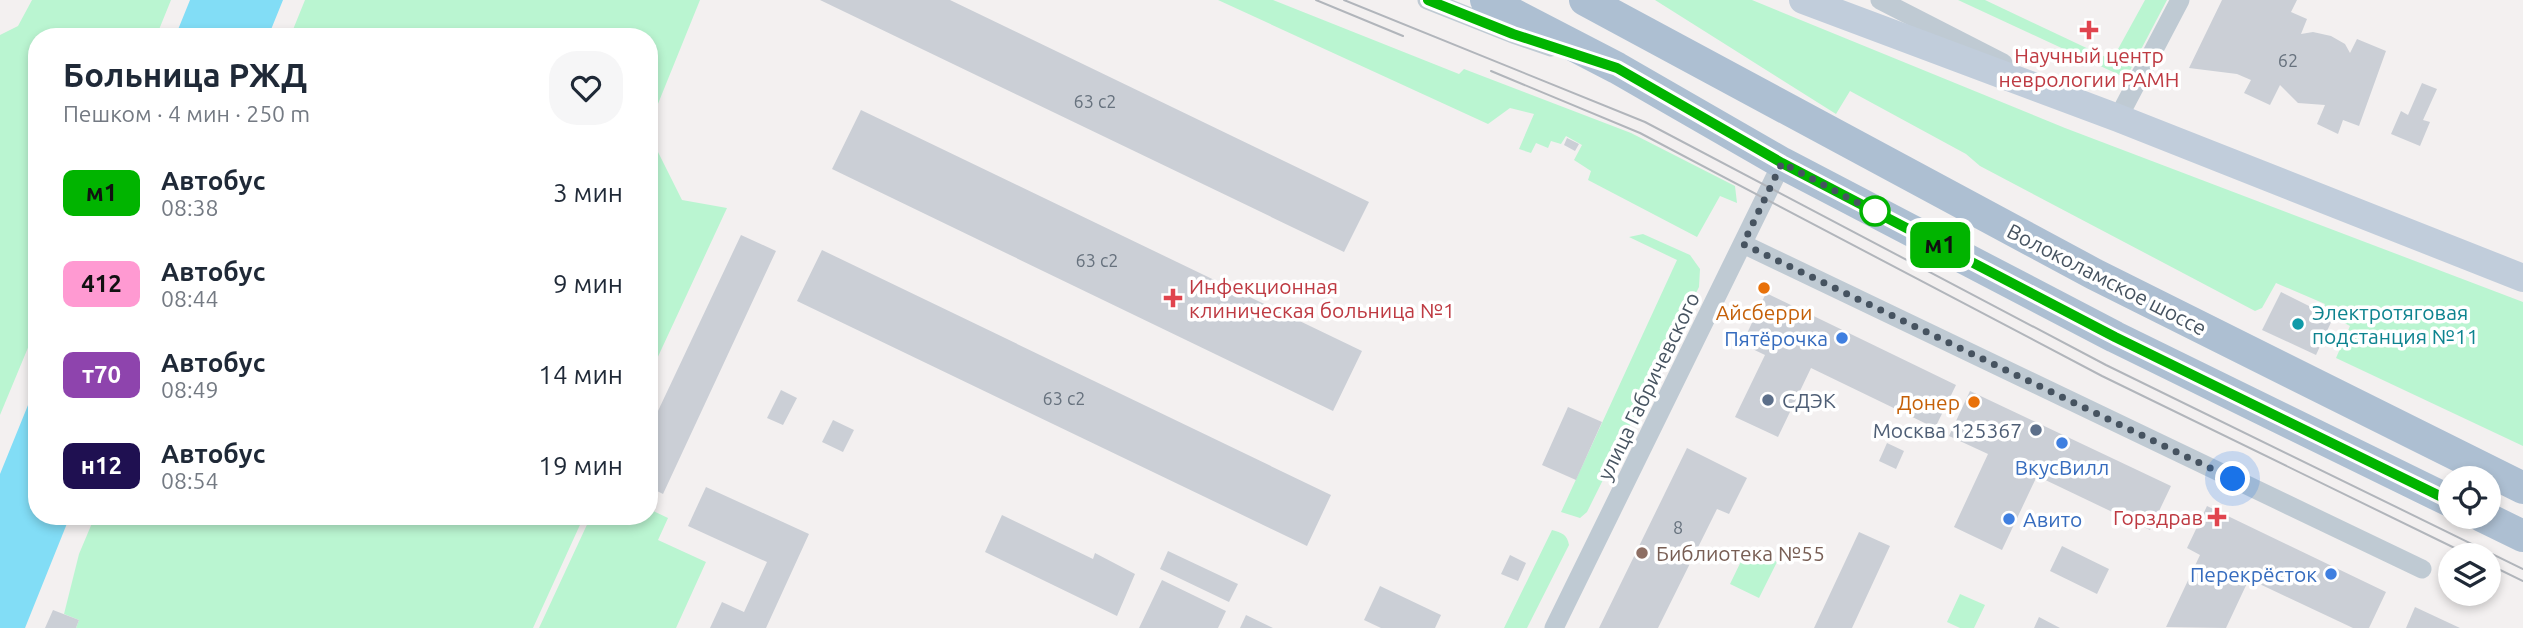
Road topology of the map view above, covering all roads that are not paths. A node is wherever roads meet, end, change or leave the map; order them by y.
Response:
1 (1427, 0) edge
2 (1486, 0) edge
3 (1585, 0) edge
4 (1616, 0) edge
5 (1803, 0) edge
6 (1880, 0) edge
7 (2180, 0) edge
8 (1617, 68) junction
9 (2085, 106) junction
10 (2118, 118) junction
11 (1815, 125) junction
12 (1782, 163) junction
13 (1743, 244) junction
14 (2523, 278) edge
15 (2523, 488) edge
16 (2438, 495) edge
17 (2501, 525) edge
18 (2523, 536) edge
19 (2423, 569) dead end
20 (1553, 628) edge

1 - 8 street
2 - 8 main road
3 - 11 main road, Волоколамское шоссе
4 - 11 street
5 - 9 street
6 - 9 street
7 - 10 street
8 - 12 main road
9 - 10 street
10 - 14 street
11 - 15 main road, Волоколамское шоссе
12 - 13 street, улица Габричевского
12 - 16 main road
13 - 19 street
13 - 20 street, улица Габричевского
17 - 18 main road

